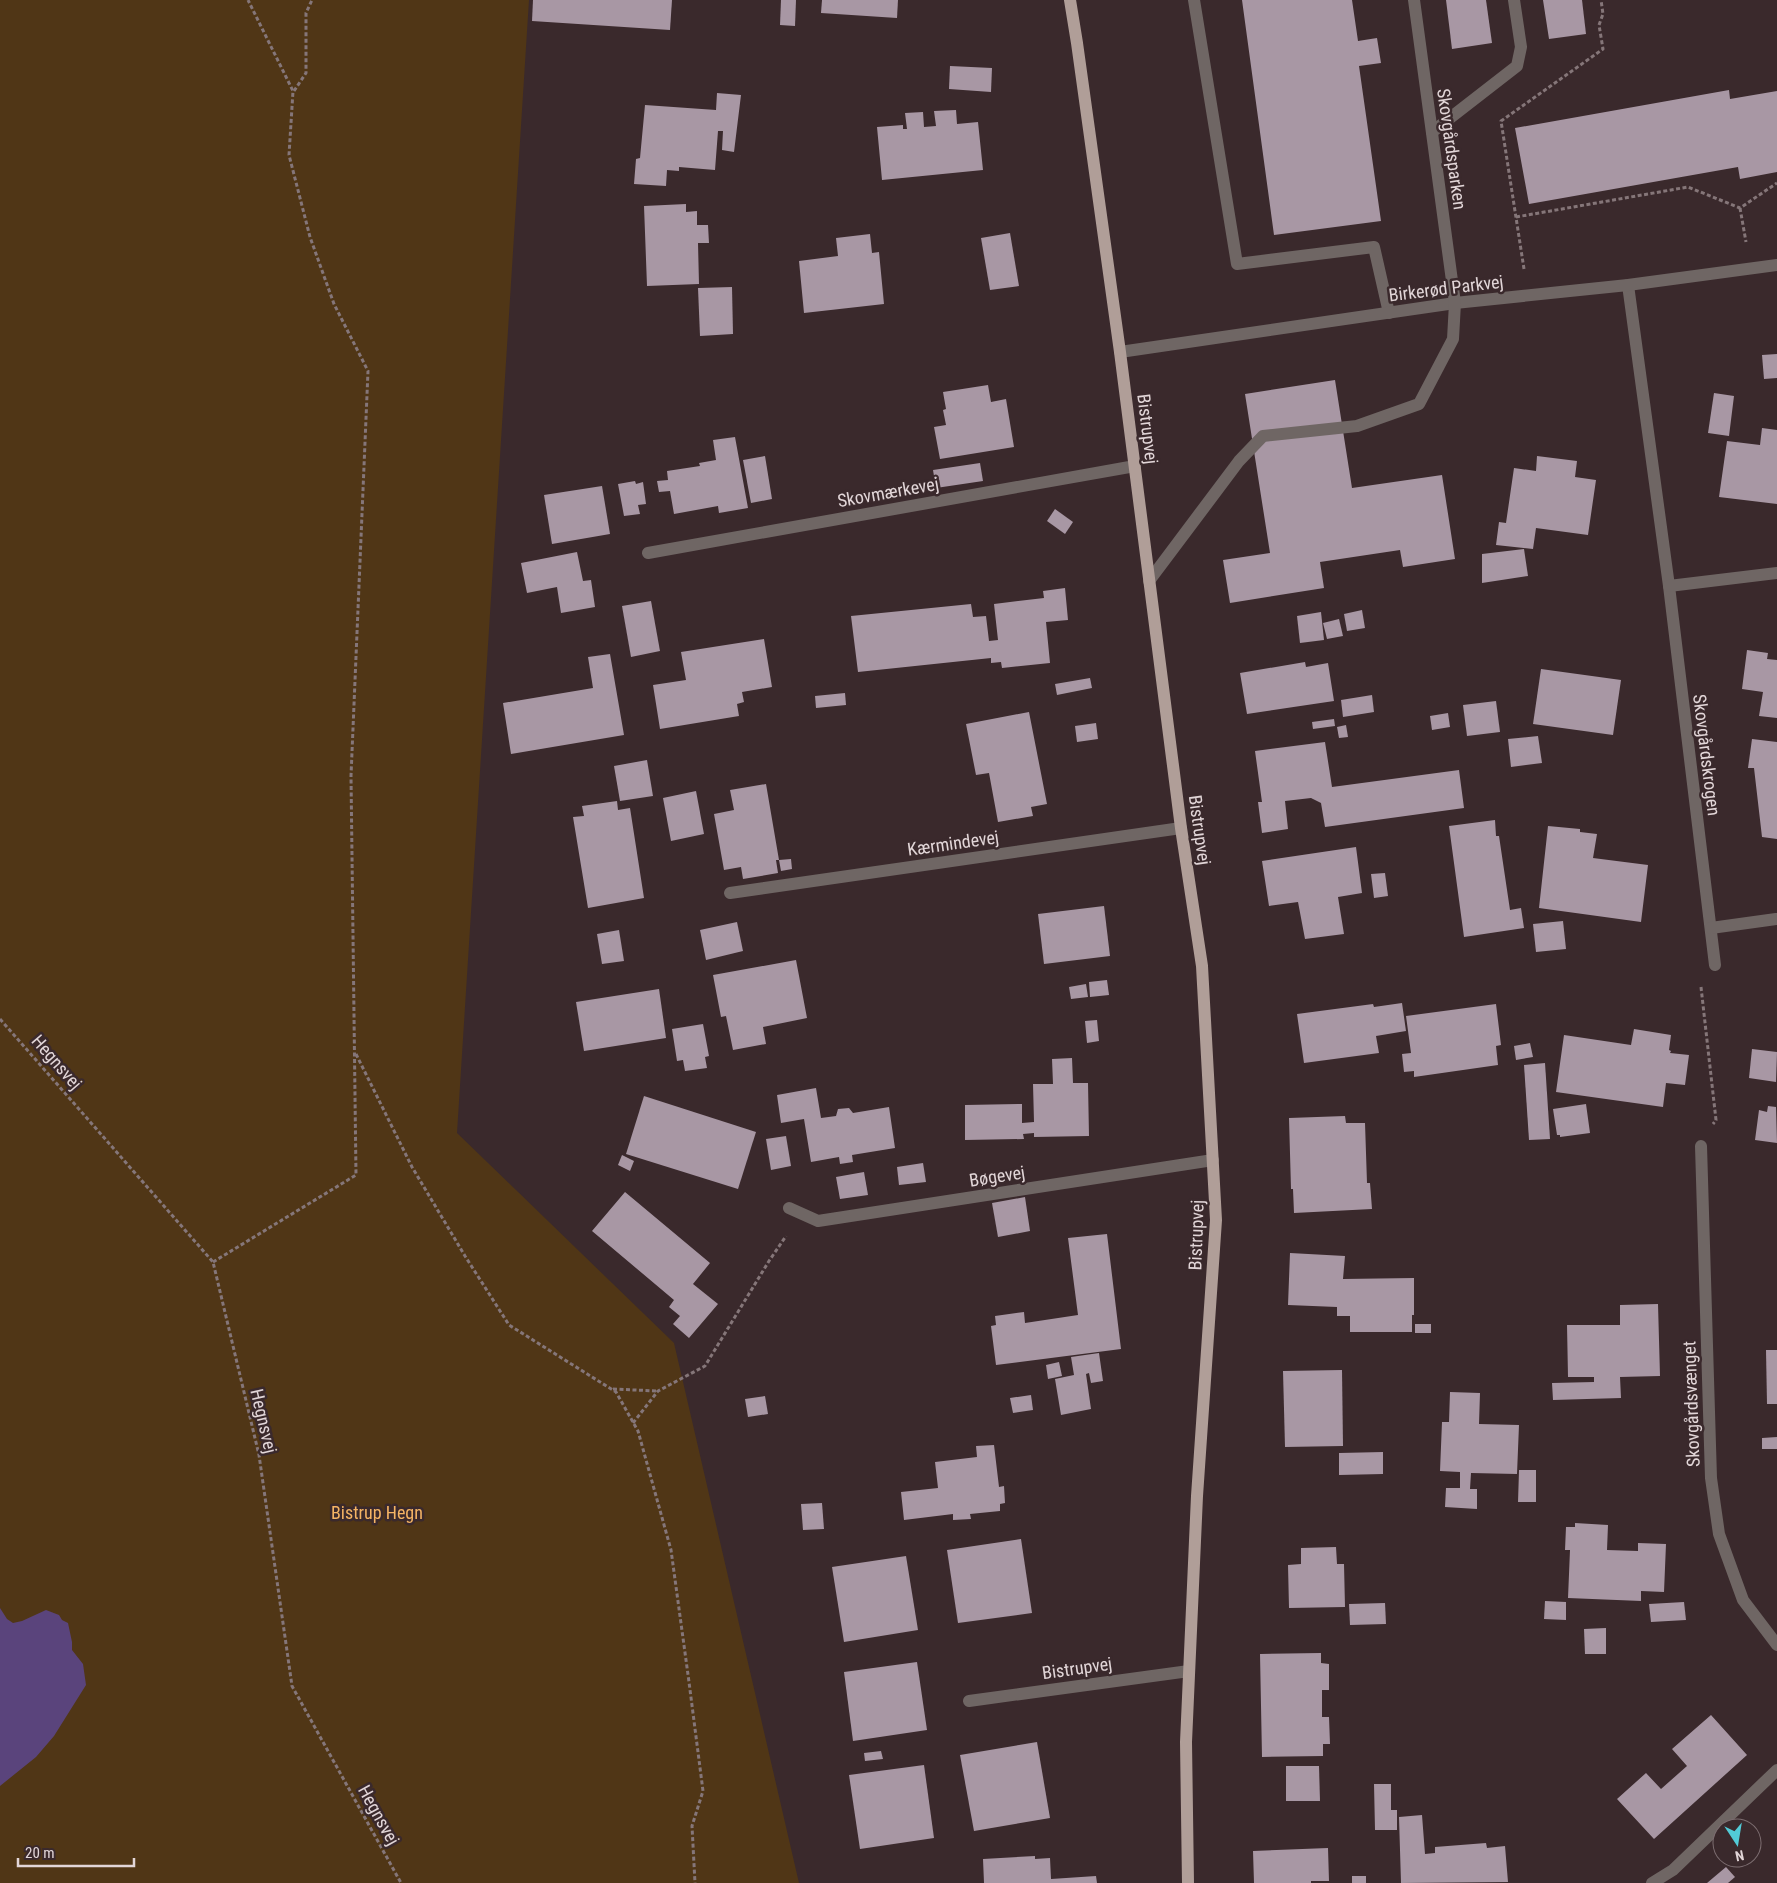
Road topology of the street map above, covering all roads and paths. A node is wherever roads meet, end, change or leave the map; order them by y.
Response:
1 (248, 0) edge
2 (312, 0) edge
3 (1070, 0) edge
4 (1194, 0) edge
5 (1414, 0) edge
6 (1514, 0) edge
7 (1601, 0) edge
8 (293, 91) junction
9 (1432, 132) junction
10 (1777, 184) edge
11 (1740, 208) junction
12 (1516, 217) junction
13 (1777, 264) edge
14 (1751, 268) junction
15 (1628, 285) junction
16 (1528, 296) junction
17 (1455, 303) junction
18 (1389, 313) junction
19 (1120, 352) junction
20 (1134, 466) junction
21 (648, 553) dead end
22 (1777, 573) edge
23 (1149, 580) junction
24 (1669, 586) junction
25 (1181, 828) junction
26 (730, 894) dead end
27 (1776, 919) dead end
28 (1711, 928) junction
29 (1715, 965) joint
30 (0, 1019) edge
31 (354, 1052) junction
32 (1701, 1146) joint
33 (1213, 1160) junction
34 (789, 1208) dead end
35 (802, 1214) junction
36 (213, 1262) junction
37 (611, 1389) junction
38 (658, 1391) junction
39 (634, 1423) junction
40 (1777, 1645) edge
41 (1189, 1671) junction
42 (969, 1701) dead end
43 (1777, 1770) edge
44 (401, 1883) edge
45 (696, 1883) edge
46 (1188, 1883) edge
47 (1652, 1883) edge

1 - 8 path
2 - 8 path
3 - 19 main road, Bistrupvej
4 - 18 street
5 - 9 street, Skovgårdsparken
6 - 9 street
7 - 12 path
8 - 31 path
9 - 17 street, Skovgårdsparken
10 - 11 path
11 - 12 path
11 - 14 path
12 - 16 path
13 - 14 street, Birkerød Parkvej
14 - 15 street, Birkerød Parkvej
15 - 16 street, Birkerød Parkvej
15 - 24 street, Skovgårdskrogen
16 - 17 street, Birkerød Parkvej
17 - 18 street, Birkerød Parkvej
17 - 23 street, Skovgårdsparken
18 - 19 street, Birkerød Parkvej
19 - 20 main road, Bistrupvej
20 - 21 street, Skovmærkevej
20 - 23 main road, Bistrupvej
22 - 24 street
23 - 25 main road, Bistrupvej
24 - 28 street, Skovgårdskrogen
25 - 26 street, Kærmindevej
25 - 33 main road, Bistrupvej
27 - 28 street
28 - 29 street, Skovgårdskrogen
29 - 32 path
30 - 36 path, Hegnsvej
31 - 36 path
31 - 37 path
32 - 40 street, Skovgårdsvænget
33 - 35 street, Bøgevej
33 - 41 main road, Bistrupvej
34 - 35 street, Bøgevej
35 - 38 path
36 - 44 path, Hegnsvej
37 - 38 path
37 - 39 path
38 - 39 path
39 - 45 path
41 - 42 street, Bistrupvej
41 - 46 main road, Bistrupvej
43 - 47 street

